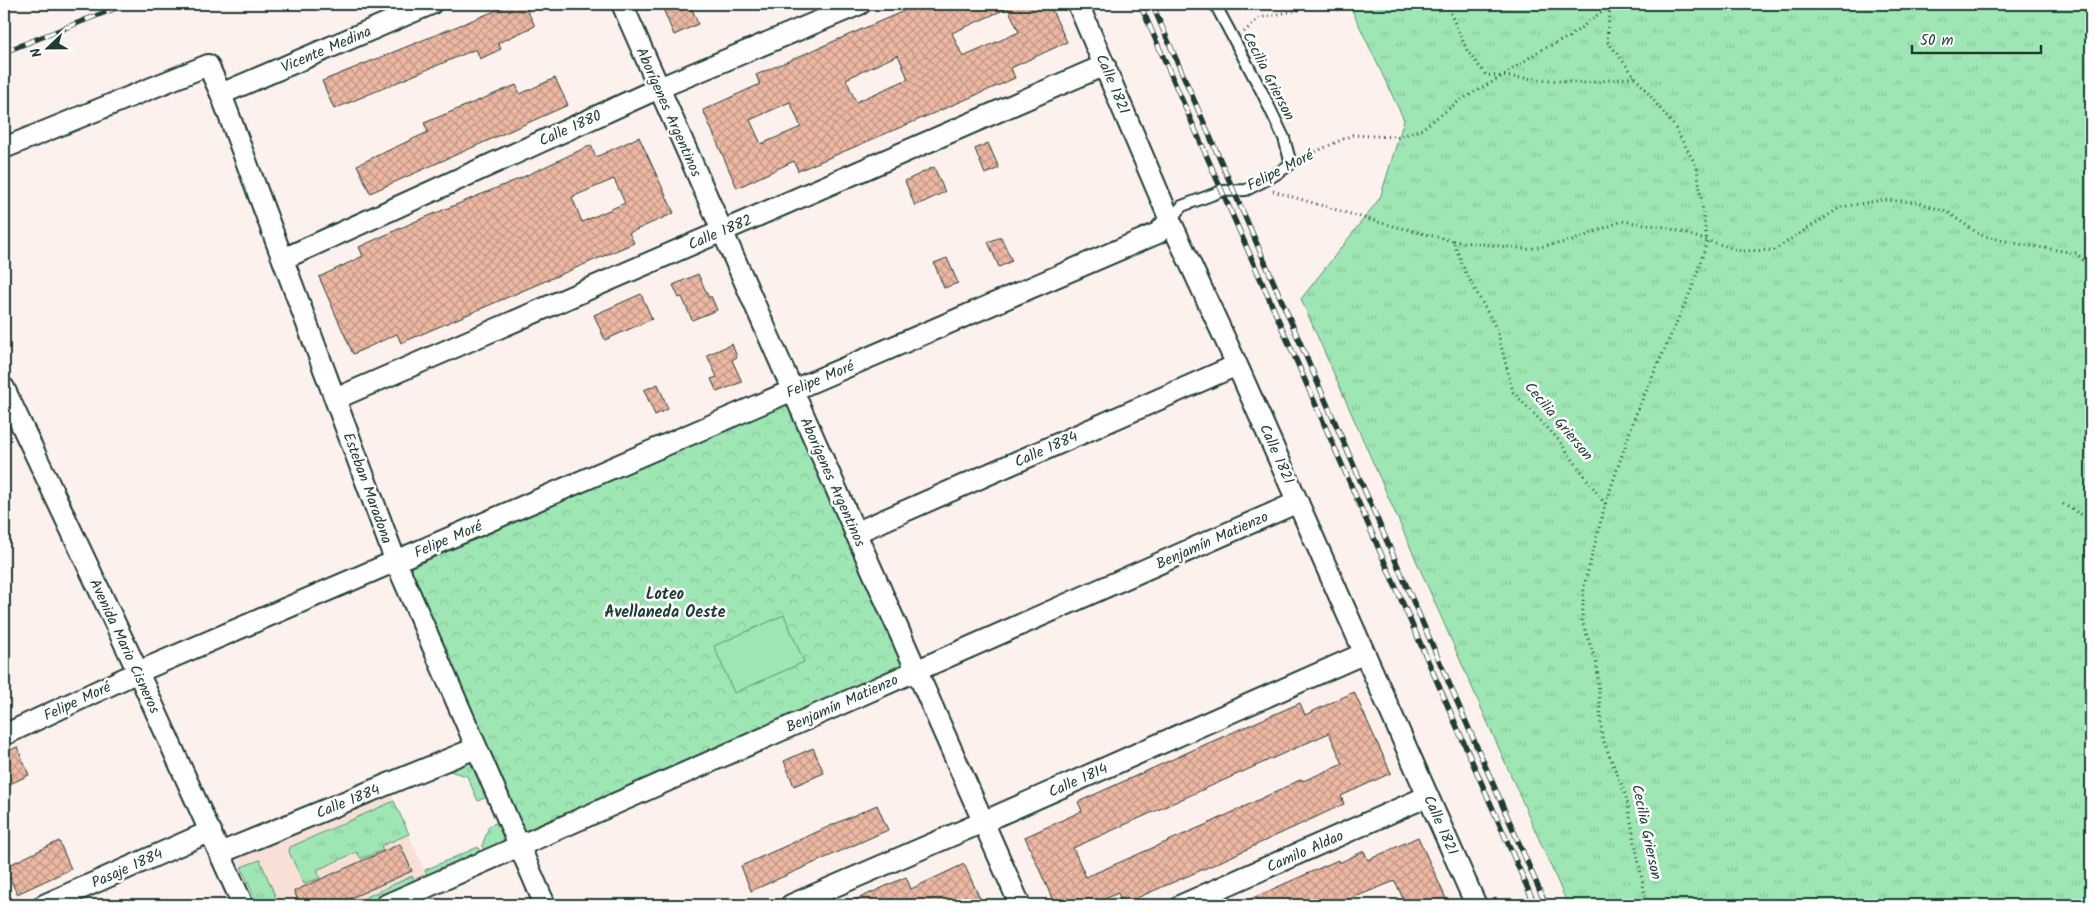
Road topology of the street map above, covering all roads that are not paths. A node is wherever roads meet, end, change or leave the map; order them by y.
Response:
1 (431, 4) edge
2 (622, 4) edge
3 (860, 4) edge
4 (1078, 4) edge
5 (1215, 4) edge
6 (1105, 65) junction
7 (659, 88) junction
8 (222, 94) junction
9 (4, 148) edge
10 (1291, 164) joint
11 (1170, 220) junction
12 (722, 231) junction
13 (283, 259) junction
14 (1238, 365) junction
15 (4, 388) edge
16 (792, 391) junction
17 (335, 399) junction
18 (1298, 502) junction
19 (855, 533) junction
20 (396, 562) junction
21 (1364, 653) junction
22 (916, 671) junction
23 (138, 672) junction
24 (4, 735) edge
25 (476, 748) junction
26 (1428, 796) junction
27 (983, 822) junction
28 (211, 831) junction
29 (519, 846) junction
30 (220, 853) junction
31 (44, 905) edge
32 (243, 905) edge
33 (386, 905) edge
34 (545, 905) edge
35 (791, 905) edge
36 (1020, 905) edge
37 (1182, 905) edge
38 (1476, 905) edge

1 - 8 street, Vicente Medina
2 - 7 street, Aborígenes Argentinos
3 - 7 street, Calle 1880
4 - 6 street, Calle 1821
5 - 10 lane, Cecilia Grierson
6 - 11 street, Calle 1821
6 - 12 street, Calle 1882
7 - 12 street, Aborígenes Argentinos
7 - 13 street, Calle 1880
8 - 9 street, Esteban Maradona
8 - 13 street, Esteban Maradona
10 - 11 lane, Felipe Moré
11 - 14 street, Calle 1821
11 - 16 street, Felipe Moré
12 - 16 street, Aborígenes Argentinos
12 - 17 street, Calle 1882
13 - 17 street, Esteban Maradona
14 - 18 street, Calle 1821
14 - 19 street, Calle 1884
15 - 23 street, Avenida Mario Cisneros
16 - 19 street, Aborígenes Argentinos
16 - 20 street, Felipe Moré
17 - 20 street, Esteban Maradona
18 - 21 street, Calle 1821
18 - 22 street, Benjamín Matienzo
19 - 22 street, Aborígenes Argentinos
20 - 23 street, Felipe Moré
20 - 25 street, Esteban Maradona
21 - 26 street, Calle 1821
21 - 27 street, Calle 1814
22 - 27 street, Aborígenes Argentinos
22 - 29 street, Benjamín Matienzo
23 - 24 street, Felipe Moré
23 - 28 street, Avenida Mario Cisneros
25 - 29 street, Esteban Maradona
25 - 30 street, Calle 1884
26 - 37 street, Camilo Aldao
26 - 38 street, Calle 1821
27 - 35 street, Calle 1814
27 - 36 street, Aborígenes Argentinos
28 - 30 street, Avenida Mario Cisneros
28 - 31 street, Pasaje 1884
29 - 33 street, Benjamín Matienzo
29 - 34 street, Esteban Maradona
30 - 32 street, Avenida Mario Cisneros

